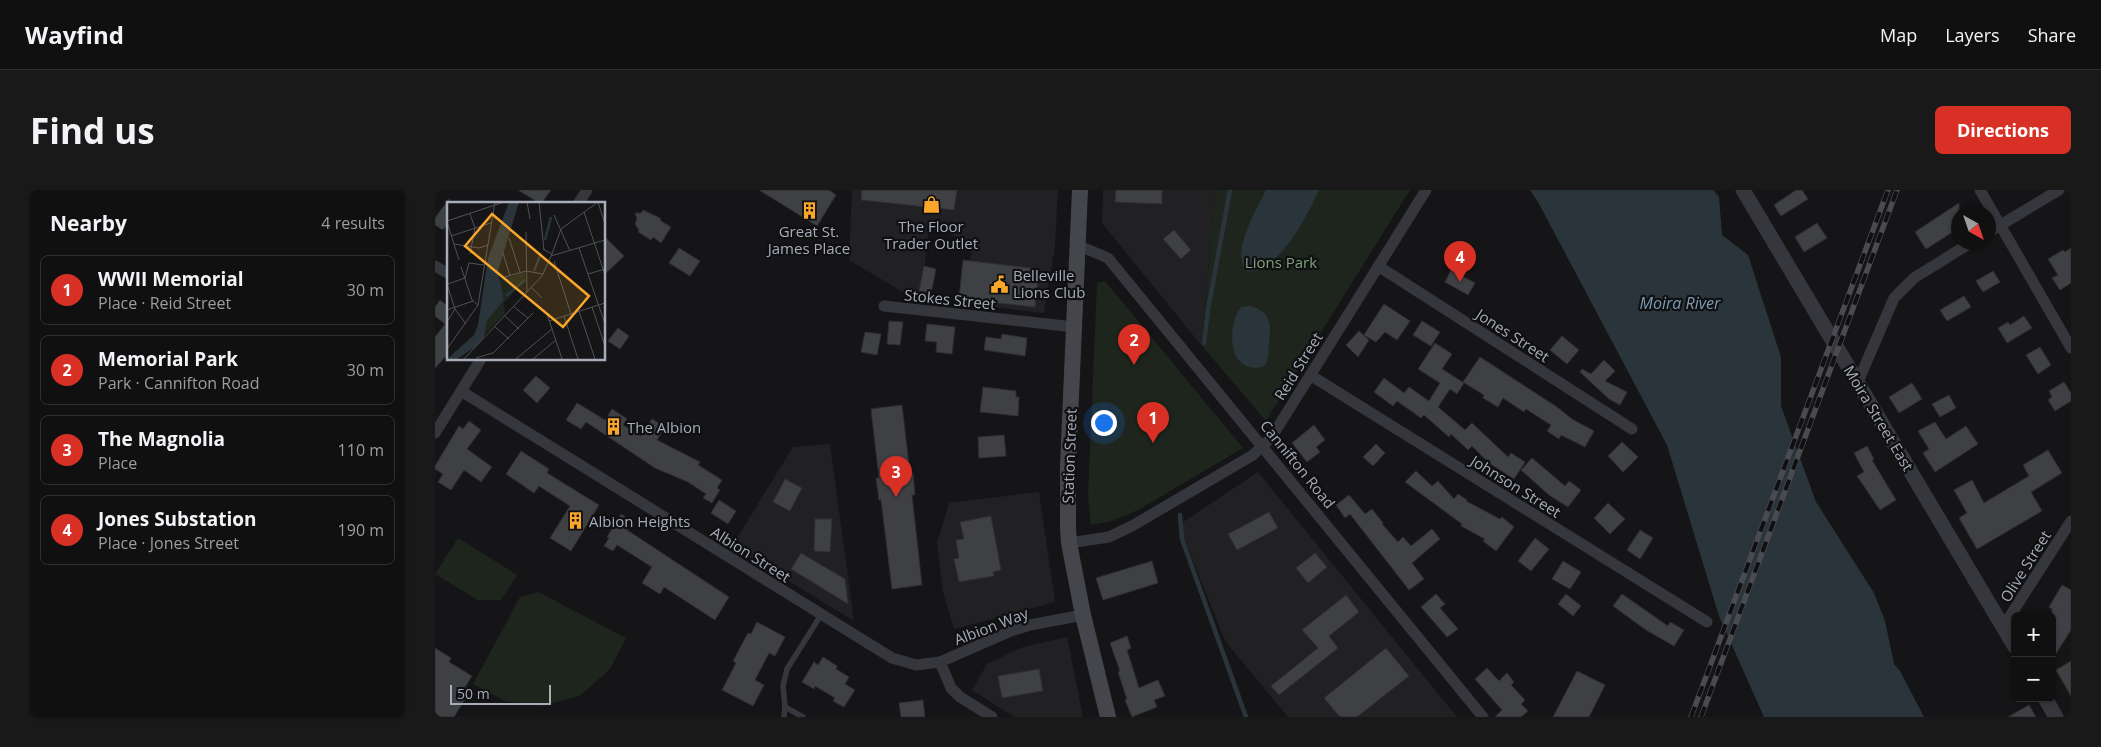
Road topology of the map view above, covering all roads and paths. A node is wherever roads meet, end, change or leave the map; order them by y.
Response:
1 (587, 190) edge
2 (1080, 190) edge
3 (1425, 190) edge
4 (1743, 190) edge
5 (1980, 190) edge
6 (2059, 190) edge
7 (579, 202) edge
8 (2000, 225) junction
9 (1996, 228) edge
10 (1077, 245) junction
11 (1959, 250) edge
12 (435, 266) edge
13 (1378, 266) junction
14 (447, 273) edge
15 (883, 306) dead end
16 (1074, 327) junction
17 (2071, 348) edge
18 (480, 360) edge
19 (1310, 375) junction
20 (1857, 384) junction
21 (461, 392) junction
22 (1632, 429) dead end
23 (435, 433) edge
24 (1263, 446) junction
25 (2071, 521) edge
26 (1069, 544) junction
27 (1083, 614) junction
28 (821, 615) junction
29 (1707, 622) dead end
30 (2003, 627) junction
31 (2011, 640) edge
32 (940, 662) junction
33 (2047, 702) edge
34 (785, 707) junction
35 (785, 717) edge
36 (803, 717) edge
37 (992, 717) edge
38 (1109, 717) edge
39 (1483, 717) edge
40 (2056, 717) edge

1 - 7 street
2 - 10 main road, Station Street
3 - 13 street, Reid Street
4 - 20 street, Moira Street East
5 - 8 street
6 - 8 street
8 - 9 street
8 - 17 street
10 - 16 main road, Station Street
10 - 24 street, Cannifton Road
11 - 20 street
12 - 14 street
13 - 19 street, Reid Street
13 - 22 street, Jones Street
15 - 16 street, Stokes Street
16 - 26 main road, Station Street
18 - 21 street
19 - 24 street, Reid Street
19 - 29 street, Johnson Street
20 - 30 street, Moira Street East
21 - 23 street
21 - 28 street, Albion Street
24 - 26 street, Reid Street
24 - 39 street, Cannifton Road
25 - 30 street, Olive Street
26 - 27 main road, Station Street
27 - 32 street, Albion Way
27 - 38 main road, Station Street
28 - 32 street, Albion Street
28 - 34 lane
30 - 31 street, Moira Street East
32 - 37 street
33 - 40 street
34 - 35 lane
34 - 36 lane

